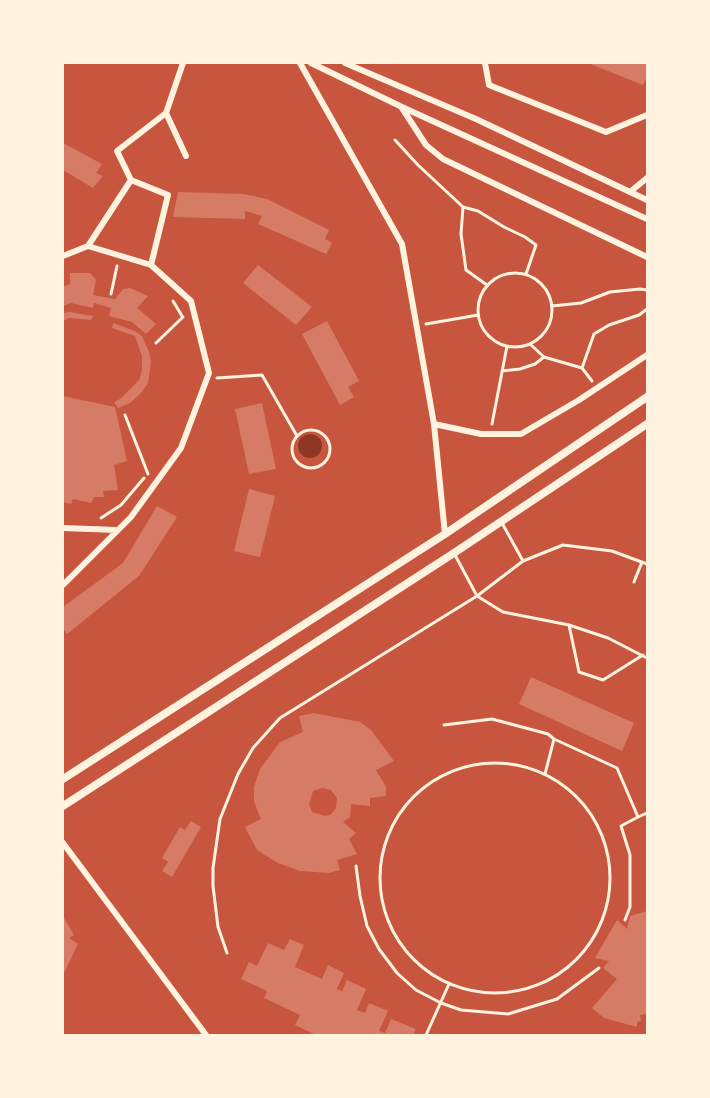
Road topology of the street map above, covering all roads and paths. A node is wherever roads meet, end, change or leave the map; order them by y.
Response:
1 (183, 63) edge
2 (300, 63) edge
3 (311, 63) edge
4 (345, 63) edge
5 (485, 63) edge
6 (402, 107) junction
7 (166, 113) junction
8 (647, 115) edge
9 (395, 140) dead end
10 (186, 156) dead end
11 (647, 178) edge
12 (131, 180) junction
13 (630, 192) junction
14 (647, 200) edge
15 (463, 207) junction
16 (647, 219) edge
17 (88, 246) junction
18 (63, 256) edge
19 (647, 257) edge
20 (111, 262) dead end
21 (117, 264) junction
22 (151, 265) junction
23 (126, 267) dead end
24 (526, 274) junction
25 (487, 285) junction
26 (647, 290) edge
27 (111, 294) dead end
28 (173, 300) dead end
29 (552, 306) junction
30 (647, 309) edge
31 (478, 315) junction
32 (183, 317) junction
33 (186, 326) dead end
34 (417, 327) junction
35 (156, 343) dead end
36 (530, 344) junction
37 (507, 346) junction
38 (647, 355) edge
39 (544, 357) junction
40 (502, 371) junction
41 (216, 378) dead end
42 (647, 397) edge
43 (125, 415) dead end
44 (434, 424) junction
45 (647, 424) edge
46 (490, 434) junction
47 (297, 436) junction
48 (155, 471) dead end
49 (147, 474) junction
50 (99, 519) dead end
51 (501, 521) junction
52 (63, 528) edge
53 (117, 530) junction
54 (445, 534) junction
55 (454, 553) junction
56 (523, 561) junction
57 (642, 562) junction
58 (647, 564) edge
59 (634, 582) dead end
60 (63, 585) edge
61 (477, 596) junction
62 (569, 625) junction
63 (645, 656) edge
64 (444, 725) dead end
65 (554, 739) junction
66 (545, 774) junction
67 (63, 779) edge
68 (63, 806) edge
69 (647, 813) edge
70 (638, 817) junction
71 (63, 843) edge
72 (356, 866) dead end
73 (626, 920) dead end
74 (227, 953) dead end
75 (598, 968) dead end
76 (449, 984) junction
77 (441, 1003) junction
78 (206, 1035) edge
79 (426, 1035) edge

1 - 7 street
2 - 34 street
3 - 6 street
4 - 13 street
5 - 8 street
6 - 16 street
6 - 19 street
7 - 10 street
7 - 12 street
9 - 15 path
11 - 13 street
12 - 17 street
12 - 22 street
13 - 14 street
15 - 24 path
15 - 25 path
17 - 18 street
17 - 22 street
20 - 21 path
21 - 23 path
21 - 27 path
22 - 53 street
24 - 25 path
24 - 29 path
25 - 31 path
26 - 29 path
28 - 32 path
29 - 36 path
30 - 39 path
31 - 34 path
31 - 37 path
32 - 33 path
32 - 35 path
34 - 44 street
36 - 37 path
36 - 39 path
37 - 40 path
38 - 46 street
39 - 40 path
40 - 46 path
41 - 47 path
42 - 54 street
43 - 49 path
44 - 46 street
44 - 54 street
45 - 51 street
47 - 47 path
48 - 49 path
49 - 50 path
51 - 55 street
51 - 56 lane
52 - 53 street
53 - 60 street
54 - 67 street
55 - 61 lane
55 - 68 street
56 - 57 lane
56 - 61 lane
57 - 58 lane
57 - 59 lane
61 - 62 lane
61 - 74 lane
62 - 63 lane
62 - 63 lane
64 - 65 path
65 - 66 path
65 - 70 path
66 - 76 path
66 - 76 path
69 - 70 path
70 - 73 path
71 - 78 street
72 - 77 path
75 - 77 path
76 - 77 path
77 - 79 path

